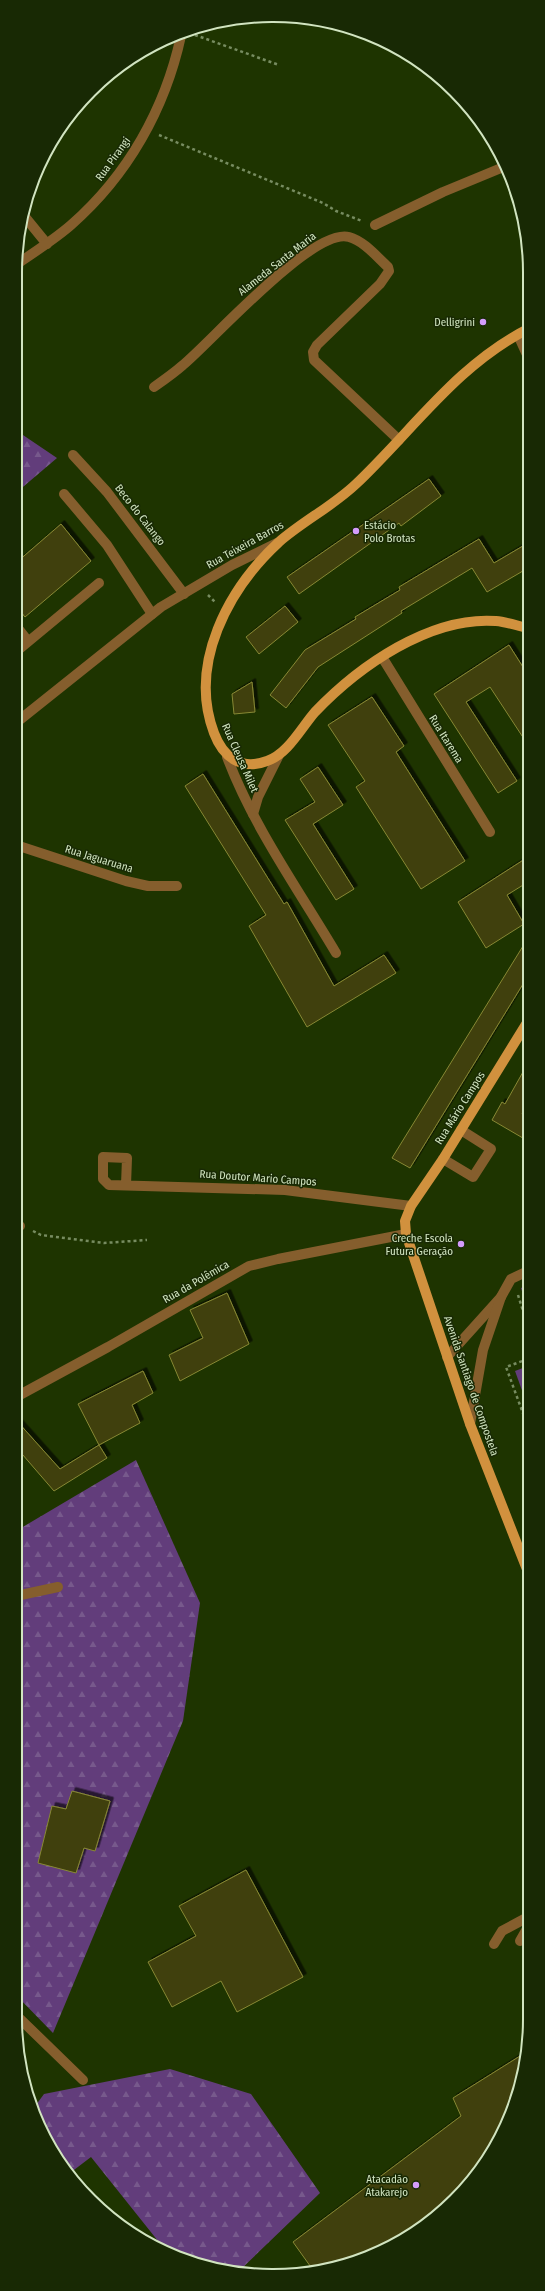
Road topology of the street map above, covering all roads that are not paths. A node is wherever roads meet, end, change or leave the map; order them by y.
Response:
1 (180, 40) edge
2 (500, 168) edge
3 (28, 221) edge
4 (375, 225) road end
5 (46, 244) junction
6 (23, 260) edge
7 (523, 332) edge
8 (518, 335) junction
9 (523, 346) edge
10 (154, 387) dead end
11 (399, 440) junction
12 (73, 456) dead end
13 (64, 494) dead end
14 (279, 542) junction
15 (99, 583) dead end
16 (184, 594) junction
17 (152, 614) junction
18 (523, 627) edge
19 (22, 633) edge
20 (28, 641) junction
21 (22, 646) edge
22 (382, 658) junction
23 (22, 718) edge
24 (279, 755) junction
25 (227, 757) junction
26 (253, 814) junction
27 (490, 832) dead end
28 (22, 847) edge
29 (177, 886) dead end
30 (336, 953) dead end
31 (523, 1029) edge
32 (460, 1130) junction
33 (443, 1159) junction
34 (126, 1185) dead end
35 (411, 1206) junction
36 (406, 1234) junction
37 (523, 1274) edge
38 (501, 1297) junction
39 (447, 1357) junction
40 (22, 1394) edge
41 (470, 1424) junction
42 (523, 1559) edge
43 (58, 1587) dead end
44 (22, 1595) edge
45 (523, 1920) edge
46 (523, 1936) edge
47 (520, 1941) dead end
48 (494, 1944) dead end
49 (22, 2021) edge
50 (83, 2080) dead end

1 - 5 street, Rua Pirangi
2 - 4 street
3 - 5 street
5 - 6 street, Rua Pirangi
7 - 8 main road, Rua Teixeira Barros
8 - 9 street
8 - 11 main road, Rua Teixeira Barros
10 - 11 street, Alameda Santa Maria
11 - 14 main road, Rua Teixeira Barros
12 - 16 street, Beco do Calango
13 - 17 street
14 - 16 street, Rua Teixeira Barros
14 - 25 main road, Rua Cleusa Milet
15 - 20 street
16 - 17 street, Rua Teixeira Barros
17 - 23 street, Rua Teixeira Barros
18 - 22 main road
19 - 20 street
20 - 21 street
22 - 24 main road
22 - 27 street, Rua Itarema
24 - 25 main road
24 - 26 street, Rua Cleusa Milet
25 - 26 street, Rua Cleusa Milet
26 - 30 street, Rua Cleusa Milet
28 - 29 street, Rua Jaguaruana
31 - 32 main road, Rua Mário Campos
32 - 33 main road, Rua Mário Campos
32 - 33 street
33 - 35 main road, Rua Mário Campos
34 - 35 street, Rua Doutor Mario Campos
35 - 36 main road, Avenida Santiago de Compostela
36 - 39 main road, Avenida Santiago de Compostela
36 - 40 street, Rua da Polêmica
37 - 38 street
38 - 39 street
38 - 41 street
39 - 41 main road, Avenida Santiago de Compostela
41 - 42 main road, Avenida Santiago de Compostela
43 - 44 street
45 - 48 street
46 - 47 street
49 - 50 street

